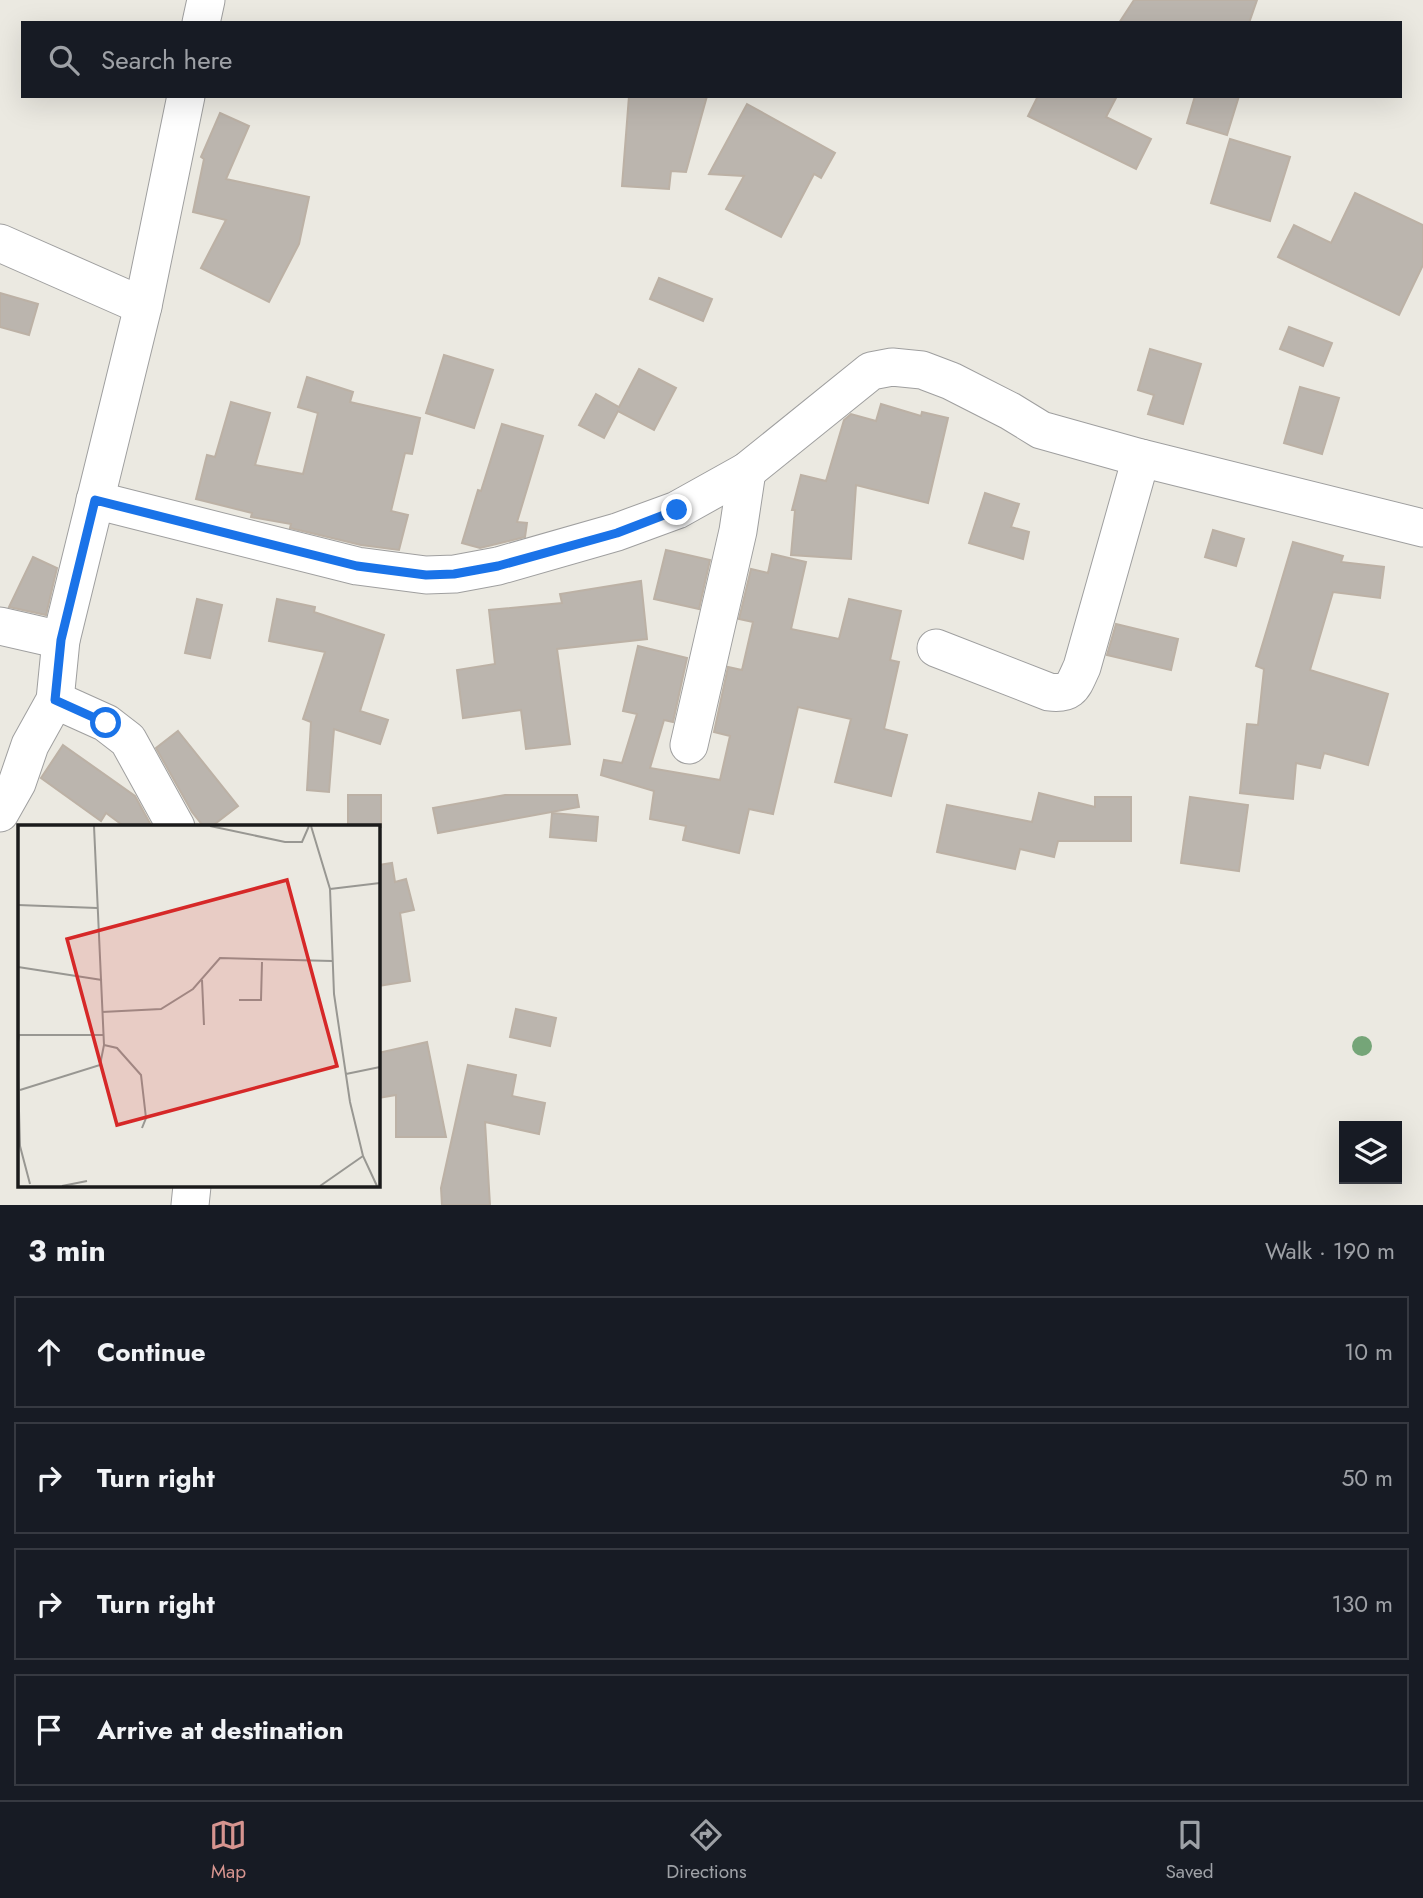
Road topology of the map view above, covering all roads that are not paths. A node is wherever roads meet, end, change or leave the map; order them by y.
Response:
1 (206, 0) edge
2 (201, 21) edge
3 (186, 98) edge
4 (0, 243) edge
5 (143, 306) junction
6 (1142, 458) junction
7 (747, 471) junction
8 (95, 500) junction
9 (1423, 528) edge
10 (0, 626) edge
11 (61, 640) junction
12 (936, 648) dead end
13 (55, 700) junction
14 (689, 744) dead end
15 (0, 813) edge
16 (175, 825) edge

1 - 2 street
3 - 5 street
4 - 5 street
5 - 8 street
6 - 7 street
6 - 9 street
6 - 12 street
7 - 8 street
7 - 14 street
8 - 11 street
10 - 11 street
11 - 13 street
13 - 15 street
13 - 16 street

